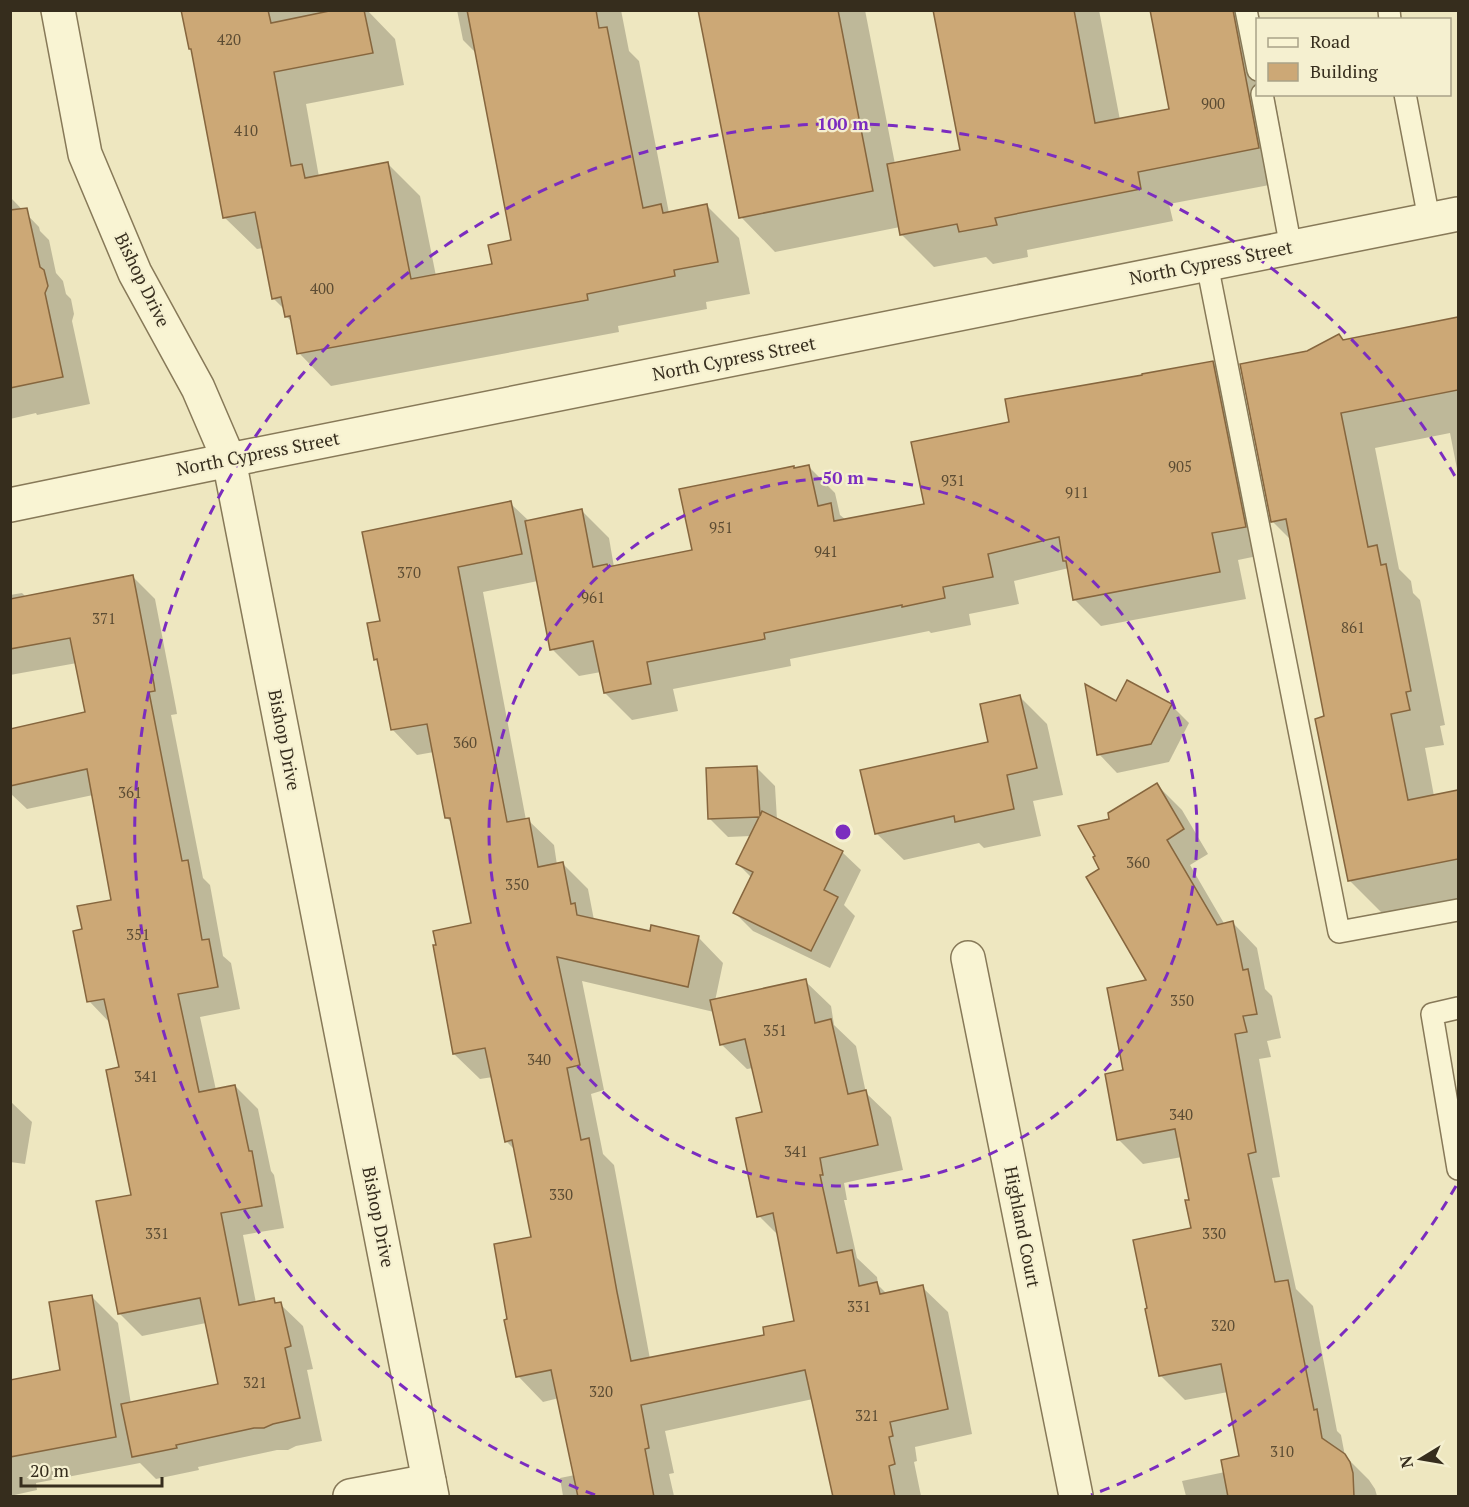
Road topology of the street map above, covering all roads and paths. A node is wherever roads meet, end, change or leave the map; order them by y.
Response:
1 (58, 10) edge
2 (1246, 10) edge
3 (1256, 65) edge
4 (1262, 96) edge
5 (1406, 96) edge
6 (1444, 217) edge
7 (1291, 248) junction
8 (1207, 264) junction
9 (229, 460) junction
10 (10, 505) edge
11 (1458, 909) edge
12 (968, 958) dead end
13 (1458, 1008) edge
14 (1458, 1169) edge
15 (431, 1489) edge
16 (350, 1497) edge
17 (1076, 1497) edge

1 - 9 street, Bishop Drive
2 - 3 lane
4 - 7 lane
5 - 6 lane
6 - 7 street, North Cypress Street
7 - 8 street, North Cypress Street
8 - 9 street, North Cypress Street
8 - 11 lane
9 - 10 street, North Cypress Street
9 - 15 street, Bishop Drive
12 - 17 street, Highland Court
13 - 14 lane
15 - 16 street

